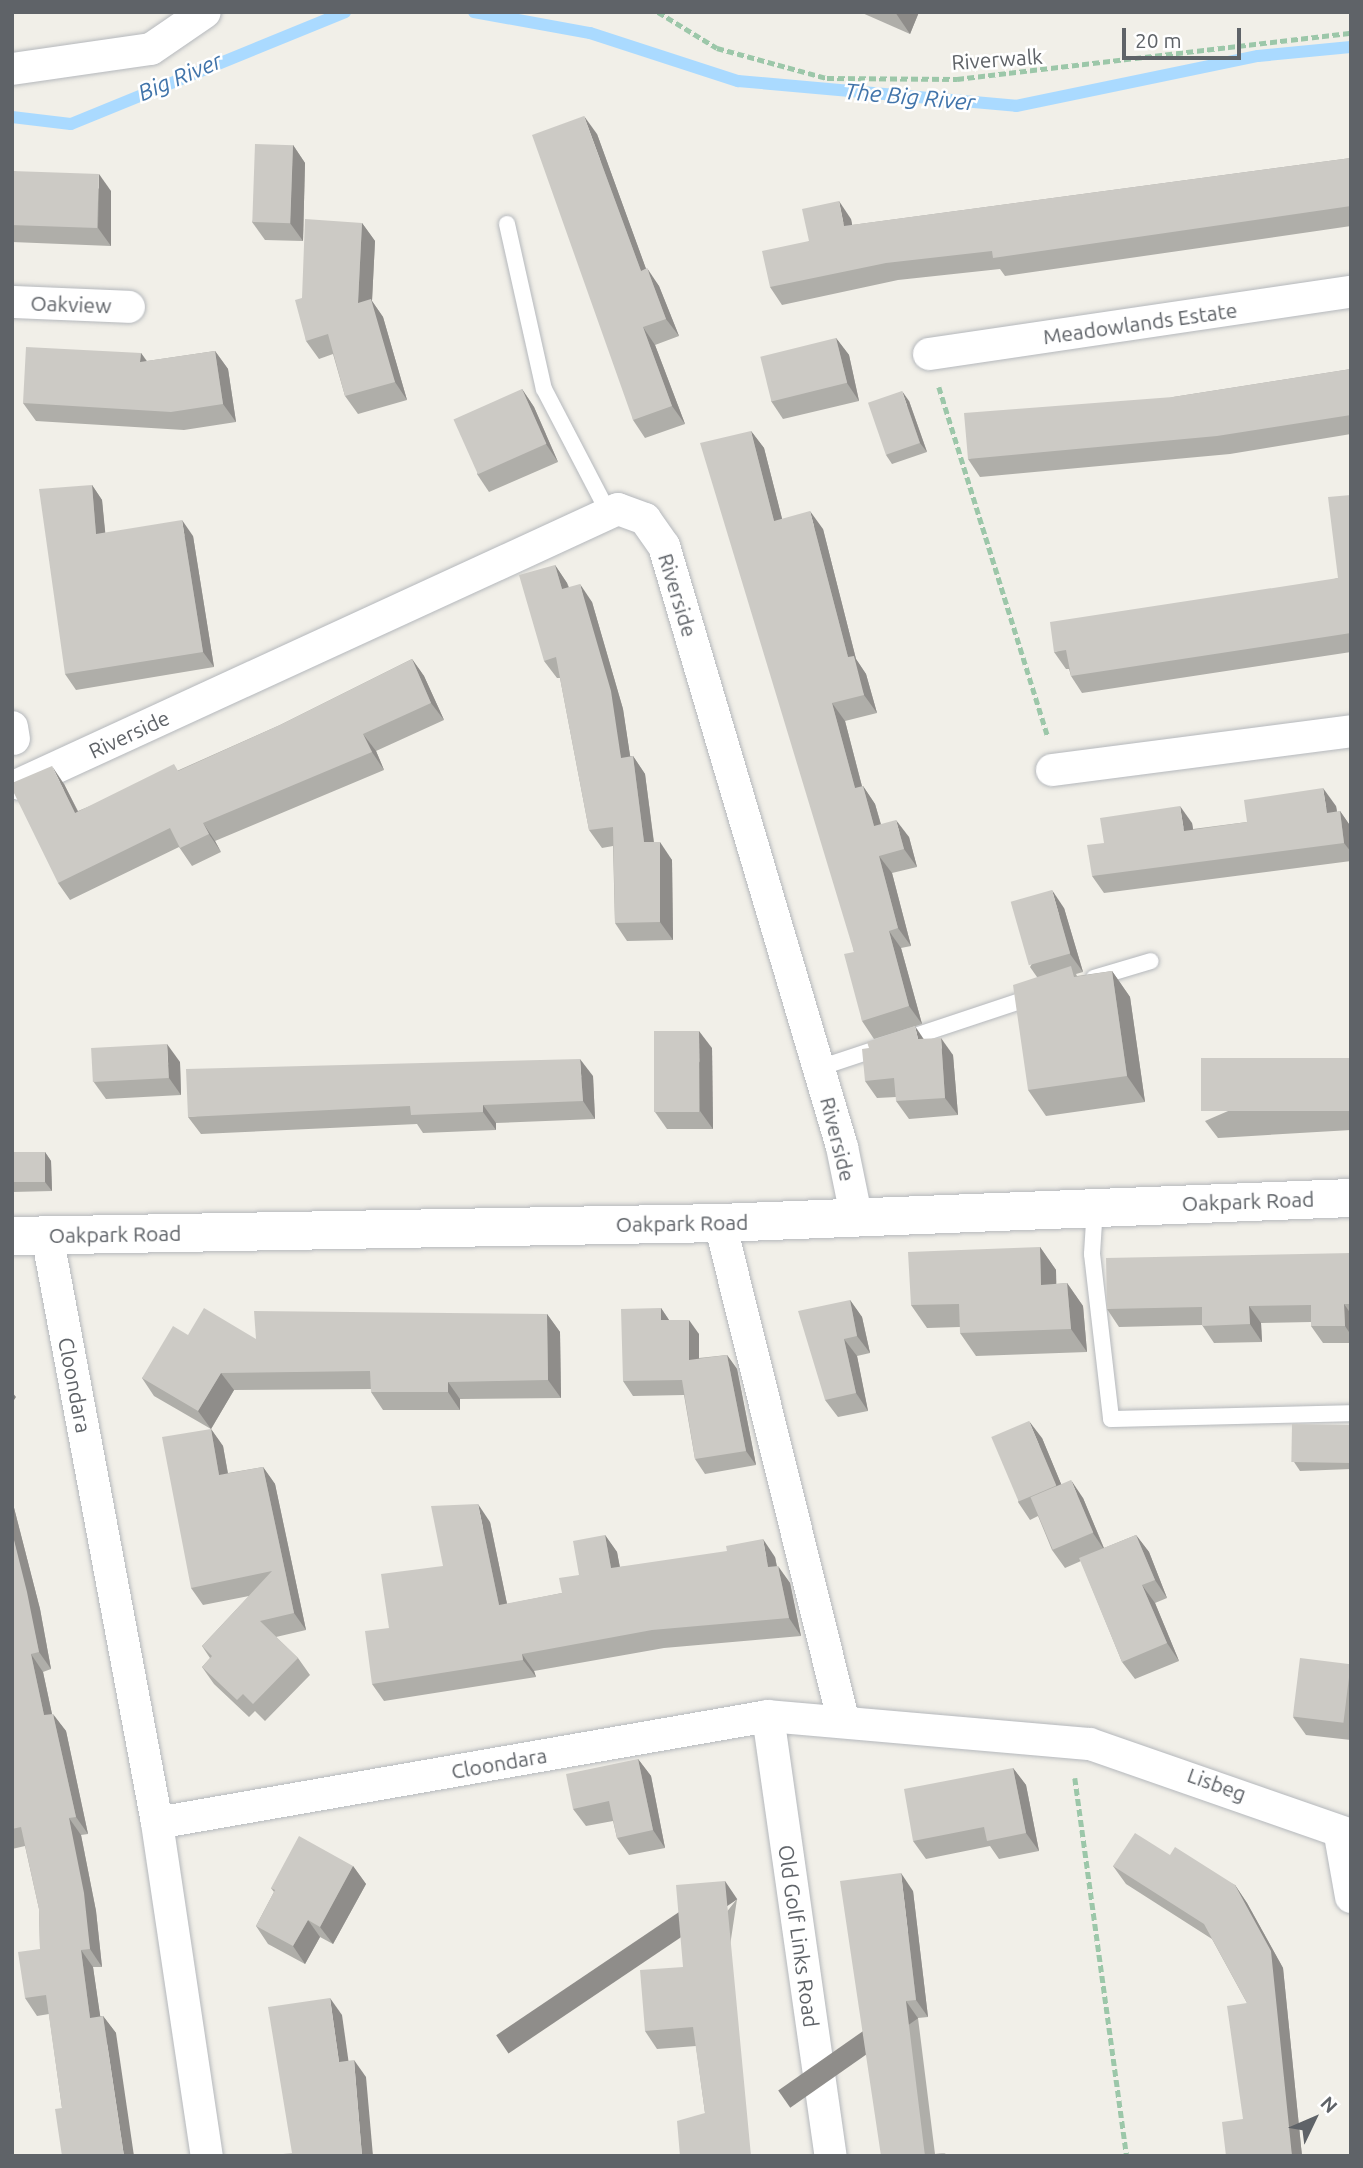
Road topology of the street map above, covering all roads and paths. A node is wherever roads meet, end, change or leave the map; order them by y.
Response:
1 (205, 12) edge
2 (658, 12) edge
3 (1351, 33) edge
4 (12, 69) edge
5 (507, 223) dead end
6 (1351, 292) edge
7 (12, 302) edge
8 (129, 306) dead end
9 (929, 355) joint
10 (609, 513) junction
11 (1351, 731) edge
12 (1056, 770) joint
13 (20, 784) edge
14 (1150, 961) dead end
15 (819, 1068) junction
16 (1351, 1198) edge
17 (1095, 1207) junction
18 (856, 1215) junction
19 (720, 1223) junction
20 (30, 1236) edge
21 (1351, 1413) edge
22 (768, 1716) junction
23 (843, 1719) junction
24 (1080, 1743) junction
25 (157, 1823) junction
26 (1345, 1835) edge
27 (1351, 1897) edge
28 (207, 2156) edge
29 (831, 2156) edge
30 (1127, 2156) edge

1 - 4 street
2 - 3 path, Riverwalk
5 - 10 lane
6 - 9 street, Meadowlands Estate
7 - 8 street, Oakview
9 - 12 path
10 - 13 street, Riverside
10 - 15 street, Riverside
11 - 12 street
14 - 15 lane
15 - 18 street, Riverside
16 - 17 main road, Oakpark Road
17 - 18 main road, Oakpark Road
17 - 21 lane
18 - 19 main road, Oakpark Road
19 - 20 main road, Oakpark Road
19 - 23 street
20 - 25 street, Cloondara
22 - 23 street, Cloondara
22 - 25 street, Cloondara
22 - 29 street, Old Golf Links Road
23 - 24 street, Cloondara
24 - 26 street, Lisbeg
24 - 30 path
25 - 28 street, Cloondara
26 - 27 street, Lisbeg

